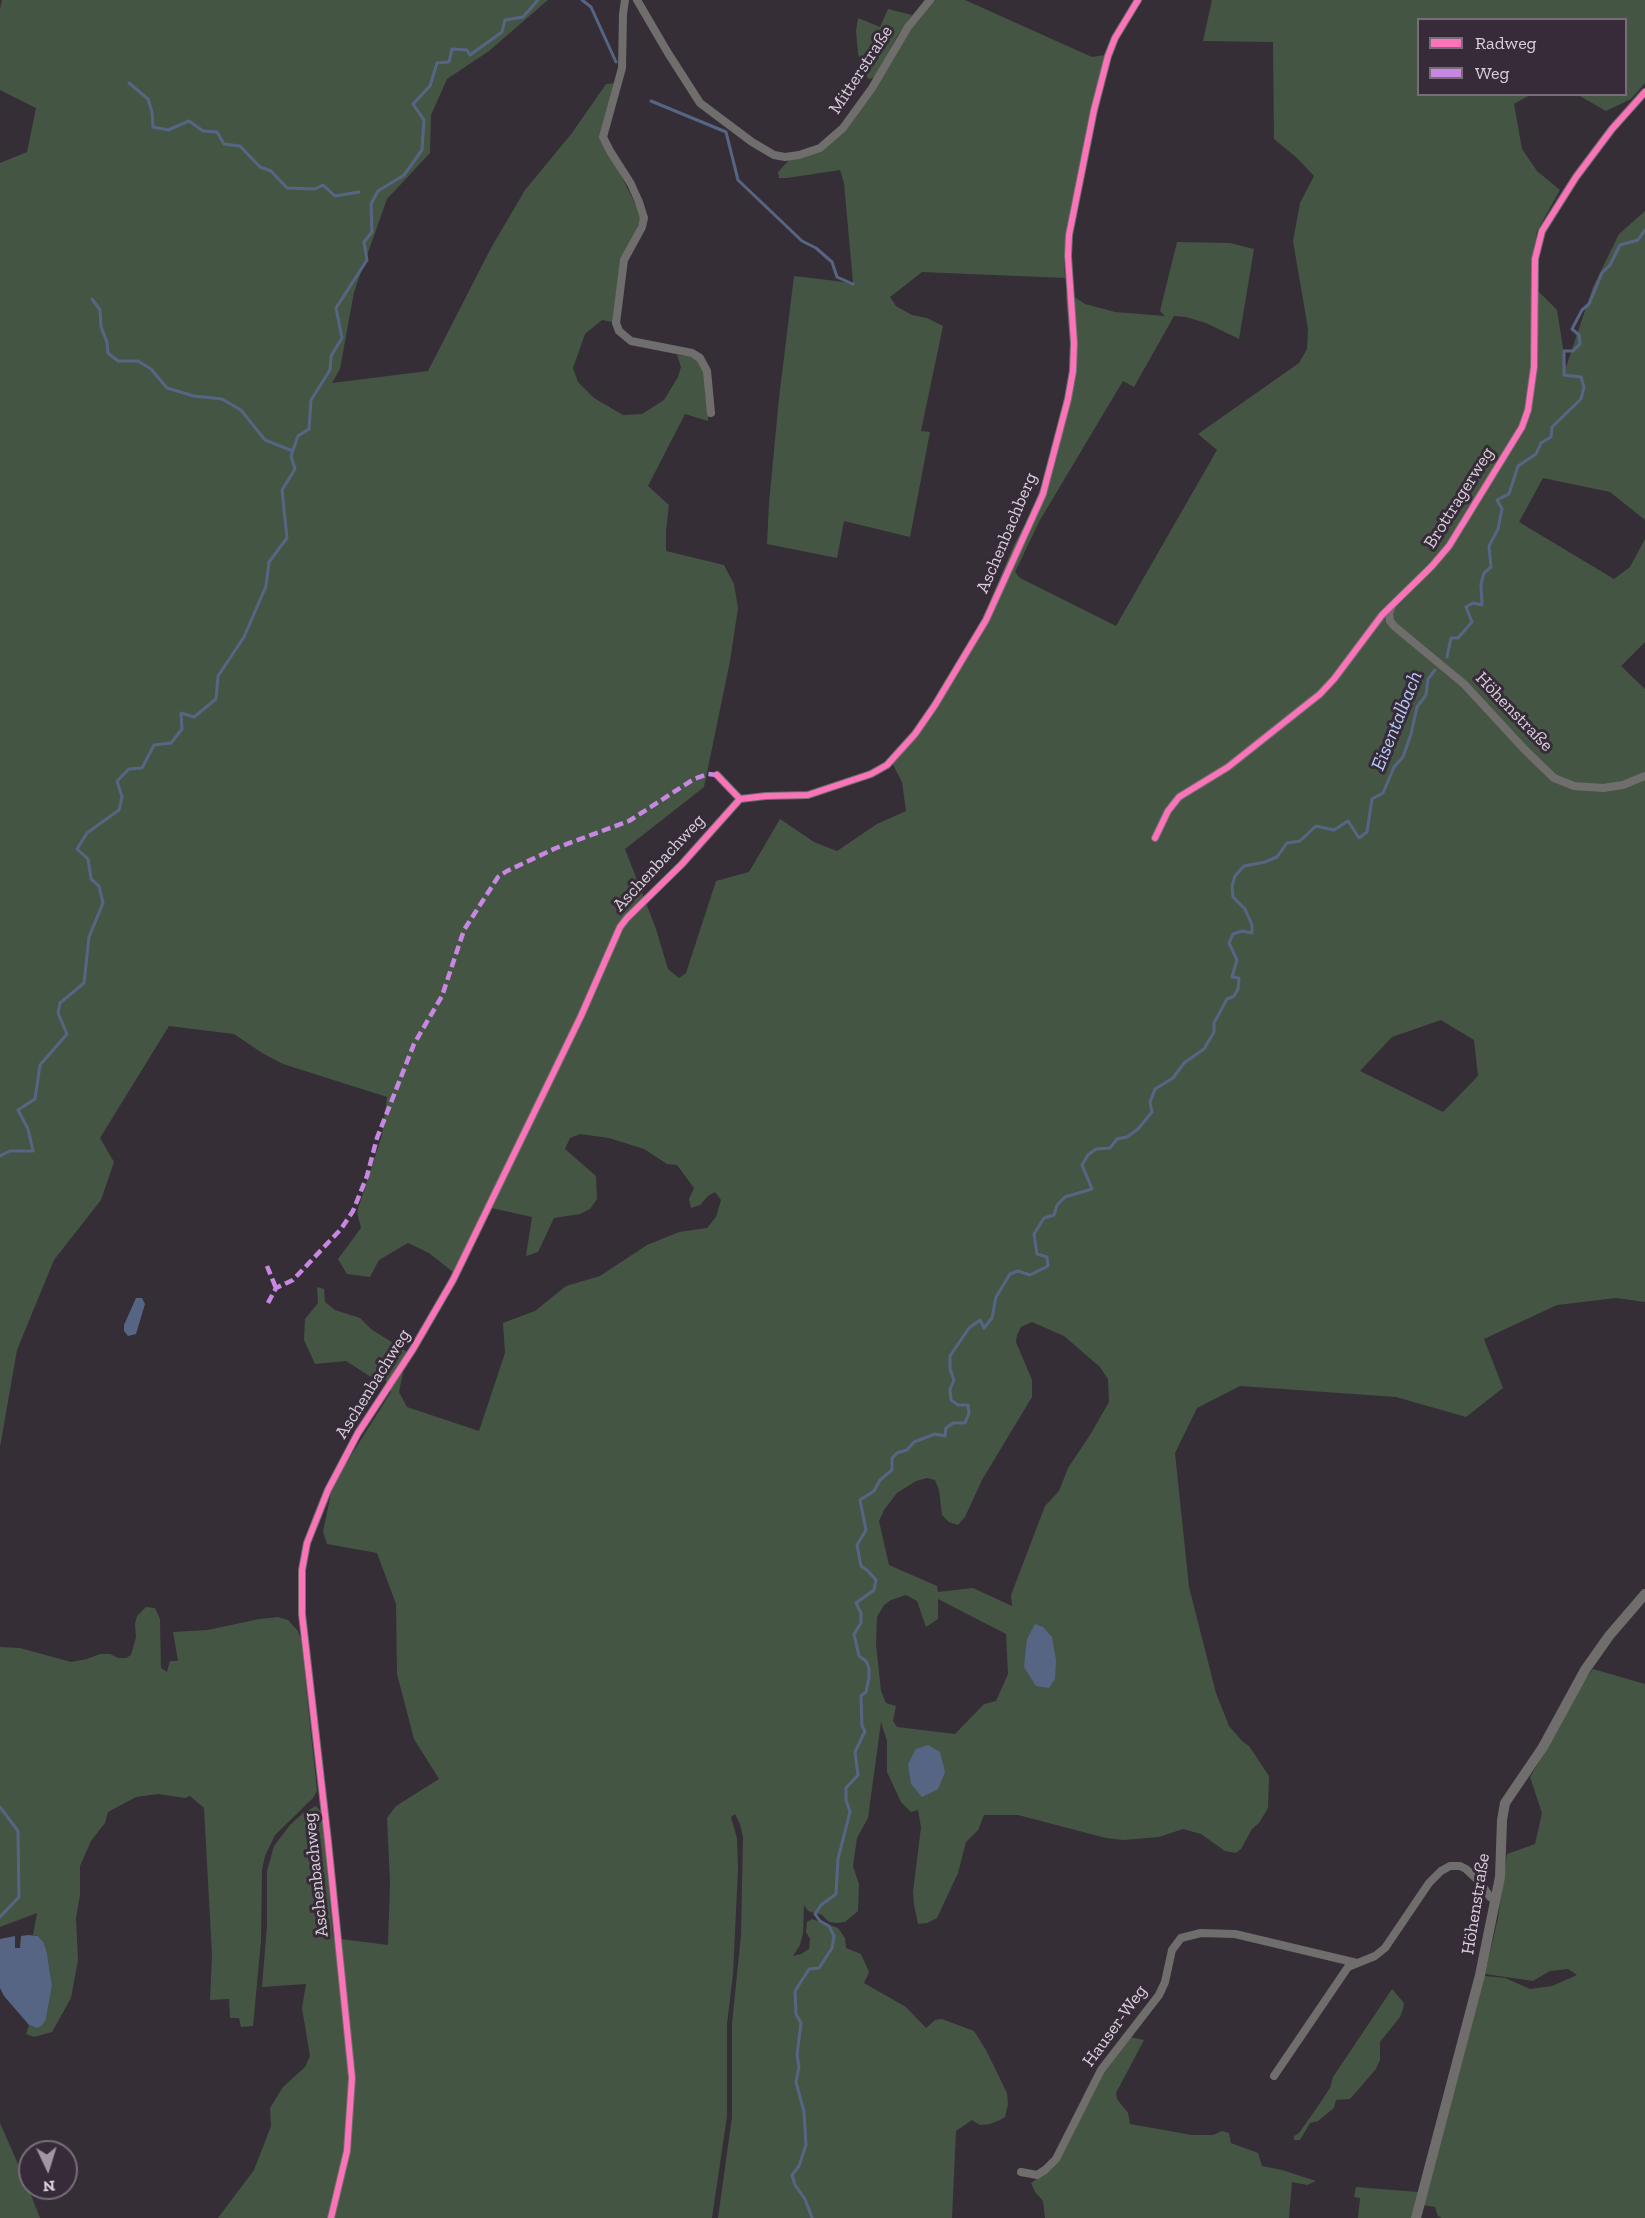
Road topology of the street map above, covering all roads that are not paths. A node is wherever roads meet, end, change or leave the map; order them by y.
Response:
1 (625, 0) edge
2 (637, 0) edge
3 (930, 0) edge
4 (1137, 0) edge
5 (1645, 92) edge
6 (711, 413) dead end
7 (1393, 603) junction
8 (717, 775) dead end
9 (1645, 776) edge
10 (740, 799) junction
11 (1155, 838) dead end
12 (1645, 1594) edge
13 (1496, 1901) junction
14 (1357, 1963) junction
15 (1274, 2076) dead end
16 (1021, 2172) dead end
17 (331, 2218) edge
18 (1416, 2218) edge

1 - 6 street
2 - 3 street, Mitterstraße
4 - 10 street, Aschenbachberg
5 - 7 street, Brottragerweg
7 - 9 street, Höhenstraße
7 - 11 street, Brottragerweg
8 - 10 street
10 - 17 street, Aschenbachweg
12 - 13 street, Höhenstraße
13 - 14 street
13 - 18 street, Höhenstraße
14 - 15 street
14 - 16 street, Hauser-Weg

